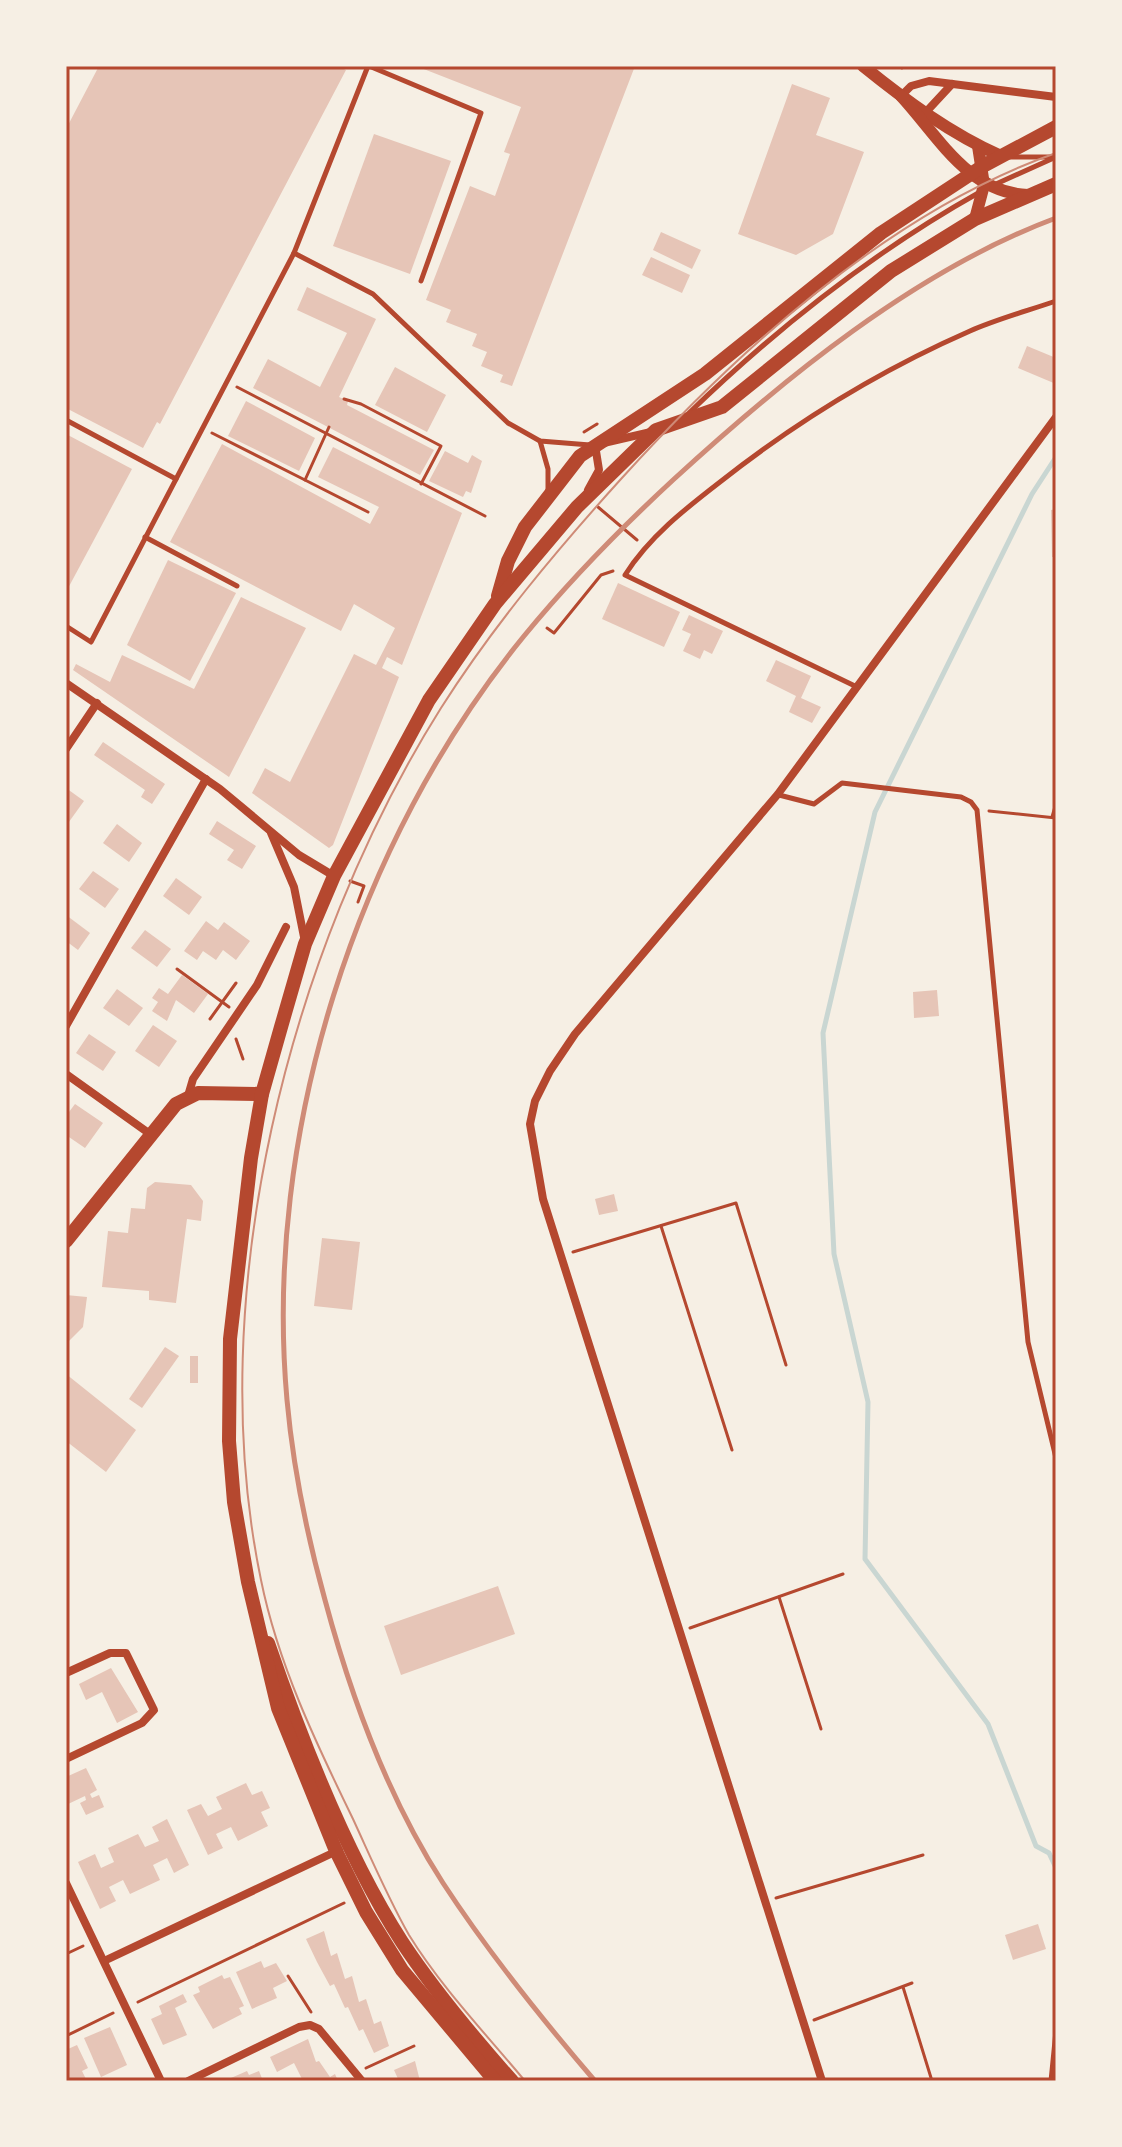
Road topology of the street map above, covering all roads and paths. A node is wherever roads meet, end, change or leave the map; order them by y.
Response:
1 (368, 66) edge
2 (863, 66) edge
3 (952, 84) junction
4 (901, 96) junction
5 (1056, 97) edge
6 (926, 112) junction
7 (1056, 127) edge
8 (978, 146) junction
9 (1001, 156) junction
10 (1056, 157) edge
11 (983, 166) junction
12 (971, 175) junction
13 (1056, 184) edge
14 (986, 187) junction
15 (1028, 195) junction
16 (975, 219) junction
17 (294, 253) junction
18 (421, 281) dead end
19 (1056, 301) edge
20 (226, 382) junction
21 (344, 399) dead end
22 (1056, 417) edge
23 (683, 419) junction
24 (66, 420) edge
25 (329, 427) dead end
26 (202, 428) junction
27 (656, 430) junction
28 (326, 435) junction
29 (540, 441) junction
30 (595, 445) junction
31 (176, 479) junction
32 (305, 480) junction
33 (421, 484) junction
34 (547, 495) junction
35 (340, 498) junction
36 (593, 503) dead end
37 (336, 505) dead end
38 (577, 507) junction
39 (368, 512) dead end
40 (485, 516) dead end
41 (145, 537) junction
42 (636, 541) dead end
43 (613, 571) dead end
44 (237, 586) dead end
45 (495, 604) junction
46 (66, 626) edge
47 (547, 628) dead end
48 (66, 683) edge
49 (858, 688) junction
50 (97, 703) junction
51 (66, 749) edge
52 (206, 779) junction
53 (778, 794) junction
54 (1056, 803) edge
55 (977, 810) junction
56 (1054, 818) edge
57 (267, 825) junction
58 (340, 878) junction
59 (358, 902) dead end
60 (286, 927) dead end
61 (305, 944) junction
62 (177, 969) dead end
63 (236, 983) dead end
64 (222, 1002) junction
65 (228, 1006) dead end
66 (210, 1019) dead end
67 (66, 1026) edge
68 (66, 1074) edge
69 (262, 1094) junction
70 (188, 1096) junction
71 (150, 1134) junction
72 (661, 1226) junction
73 (66, 1241) edge
74 (561, 1256) junction
75 (786, 1365) dead end
76 (732, 1450) dead end
77 (1056, 1458) edge
78 (843, 1574) dead end
79 (248, 1582) junction
80 (779, 1597) junction
81 (679, 1632) junction
82 (66, 1673) edge
83 (821, 1729) dead end
84 (66, 1759) edge
85 (351, 1844) junction
86 (336, 1851) junction
87 (923, 1855) dead end
88 (66, 1883) edge
89 (349, 1900) dead end
90 (767, 1900) junction
91 (93, 1940) junction
92 (66, 1954) edge
93 (104, 1961) junction
94 (288, 1976) dead end
95 (912, 1983) dead end
96 (903, 1987) junction
97 (125, 2008) junction
98 (806, 2023) junction
99 (314, 2026) junction
100 (1056, 2031) edge
101 (66, 2036) edge
102 (414, 2046) dead end
103 (372, 2065) dead end
104 (161, 2081) edge
105 (188, 2081) edge
106 (362, 2081) edge
107 (495, 2081) edge
108 (512, 2081) edge
109 (822, 2081) edge
110 (932, 2081) edge
111 (1051, 2081) edge

1 - 17 lane
1 - 18 lane
2 - 4 street
3 - 4 street
3 - 5 street
3 - 6 street
4 - 6 street
4 - 12 street
6 - 8 street
7 - 9 main road
8 - 9 street
8 - 11 street
9 - 10 lane
9 - 11 main road
10 - 14 lane
11 - 12 main road
11 - 14 street
12 - 14 street
12 - 30 main road
13 - 15 main road
14 - 15 street
14 - 16 street
14 - 23 lane
15 - 16 main road
16 - 23 main road
17 - 20 lane
17 - 29 lane
19 - 49 lane
20 - 26 lane
20 - 28 path
21 - 33 path
22 - 49 street
23 - 27 main road
24 - 31 lane
25 - 28 path
26 - 31 lane
26 - 32 path
27 - 30 street
27 - 38 main road
28 - 32 path
28 - 33 path
29 - 30 lane
29 - 34 lane
30 - 34 main road
30 - 38 street
31 - 41 lane
32 - 35 path
33 - 40 path
34 - 45 main road
35 - 37 path
35 - 39 path
36 - 42 path
38 - 45 main road
41 - 44 lane
41 - 46 lane
43 - 47 path
45 - 58 main road
48 - 50 street
49 - 53 street
50 - 51 street
50 - 52 street
52 - 57 street
52 - 67 street
53 - 55 lane
53 - 74 street
54 - 56 path
55 - 56 path
55 - 77 lane
57 - 58 street
57 - 61 street
58 - 59 path
58 - 61 main road
60 - 70 street
61 - 69 main road
62 - 64 path
63 - 64 path
64 - 65 path
64 - 66 path
68 - 71 street
69 - 70 main road
69 - 79 main road
70 - 71 main road
71 - 73 main road
72 - 74 path
72 - 75 path
72 - 76 path
74 - 81 street
78 - 80 path
79 - 85 main road
79 - 86 main road
80 - 81 path
80 - 83 path
81 - 90 street
82 - 84 street
85 - 86 street
85 - 108 main road
86 - 93 street
86 - 107 main road
87 - 90 path
88 - 91 street
89 - 97 path
90 - 98 street
91 - 92 path
91 - 93 street
93 - 97 street
94 - 99 path
95 - 96 path
96 - 98 path
96 - 110 path
97 - 101 path
97 - 104 street
98 - 109 street
99 - 105 street
99 - 106 street
100 - 111 lane
102 - 103 path

